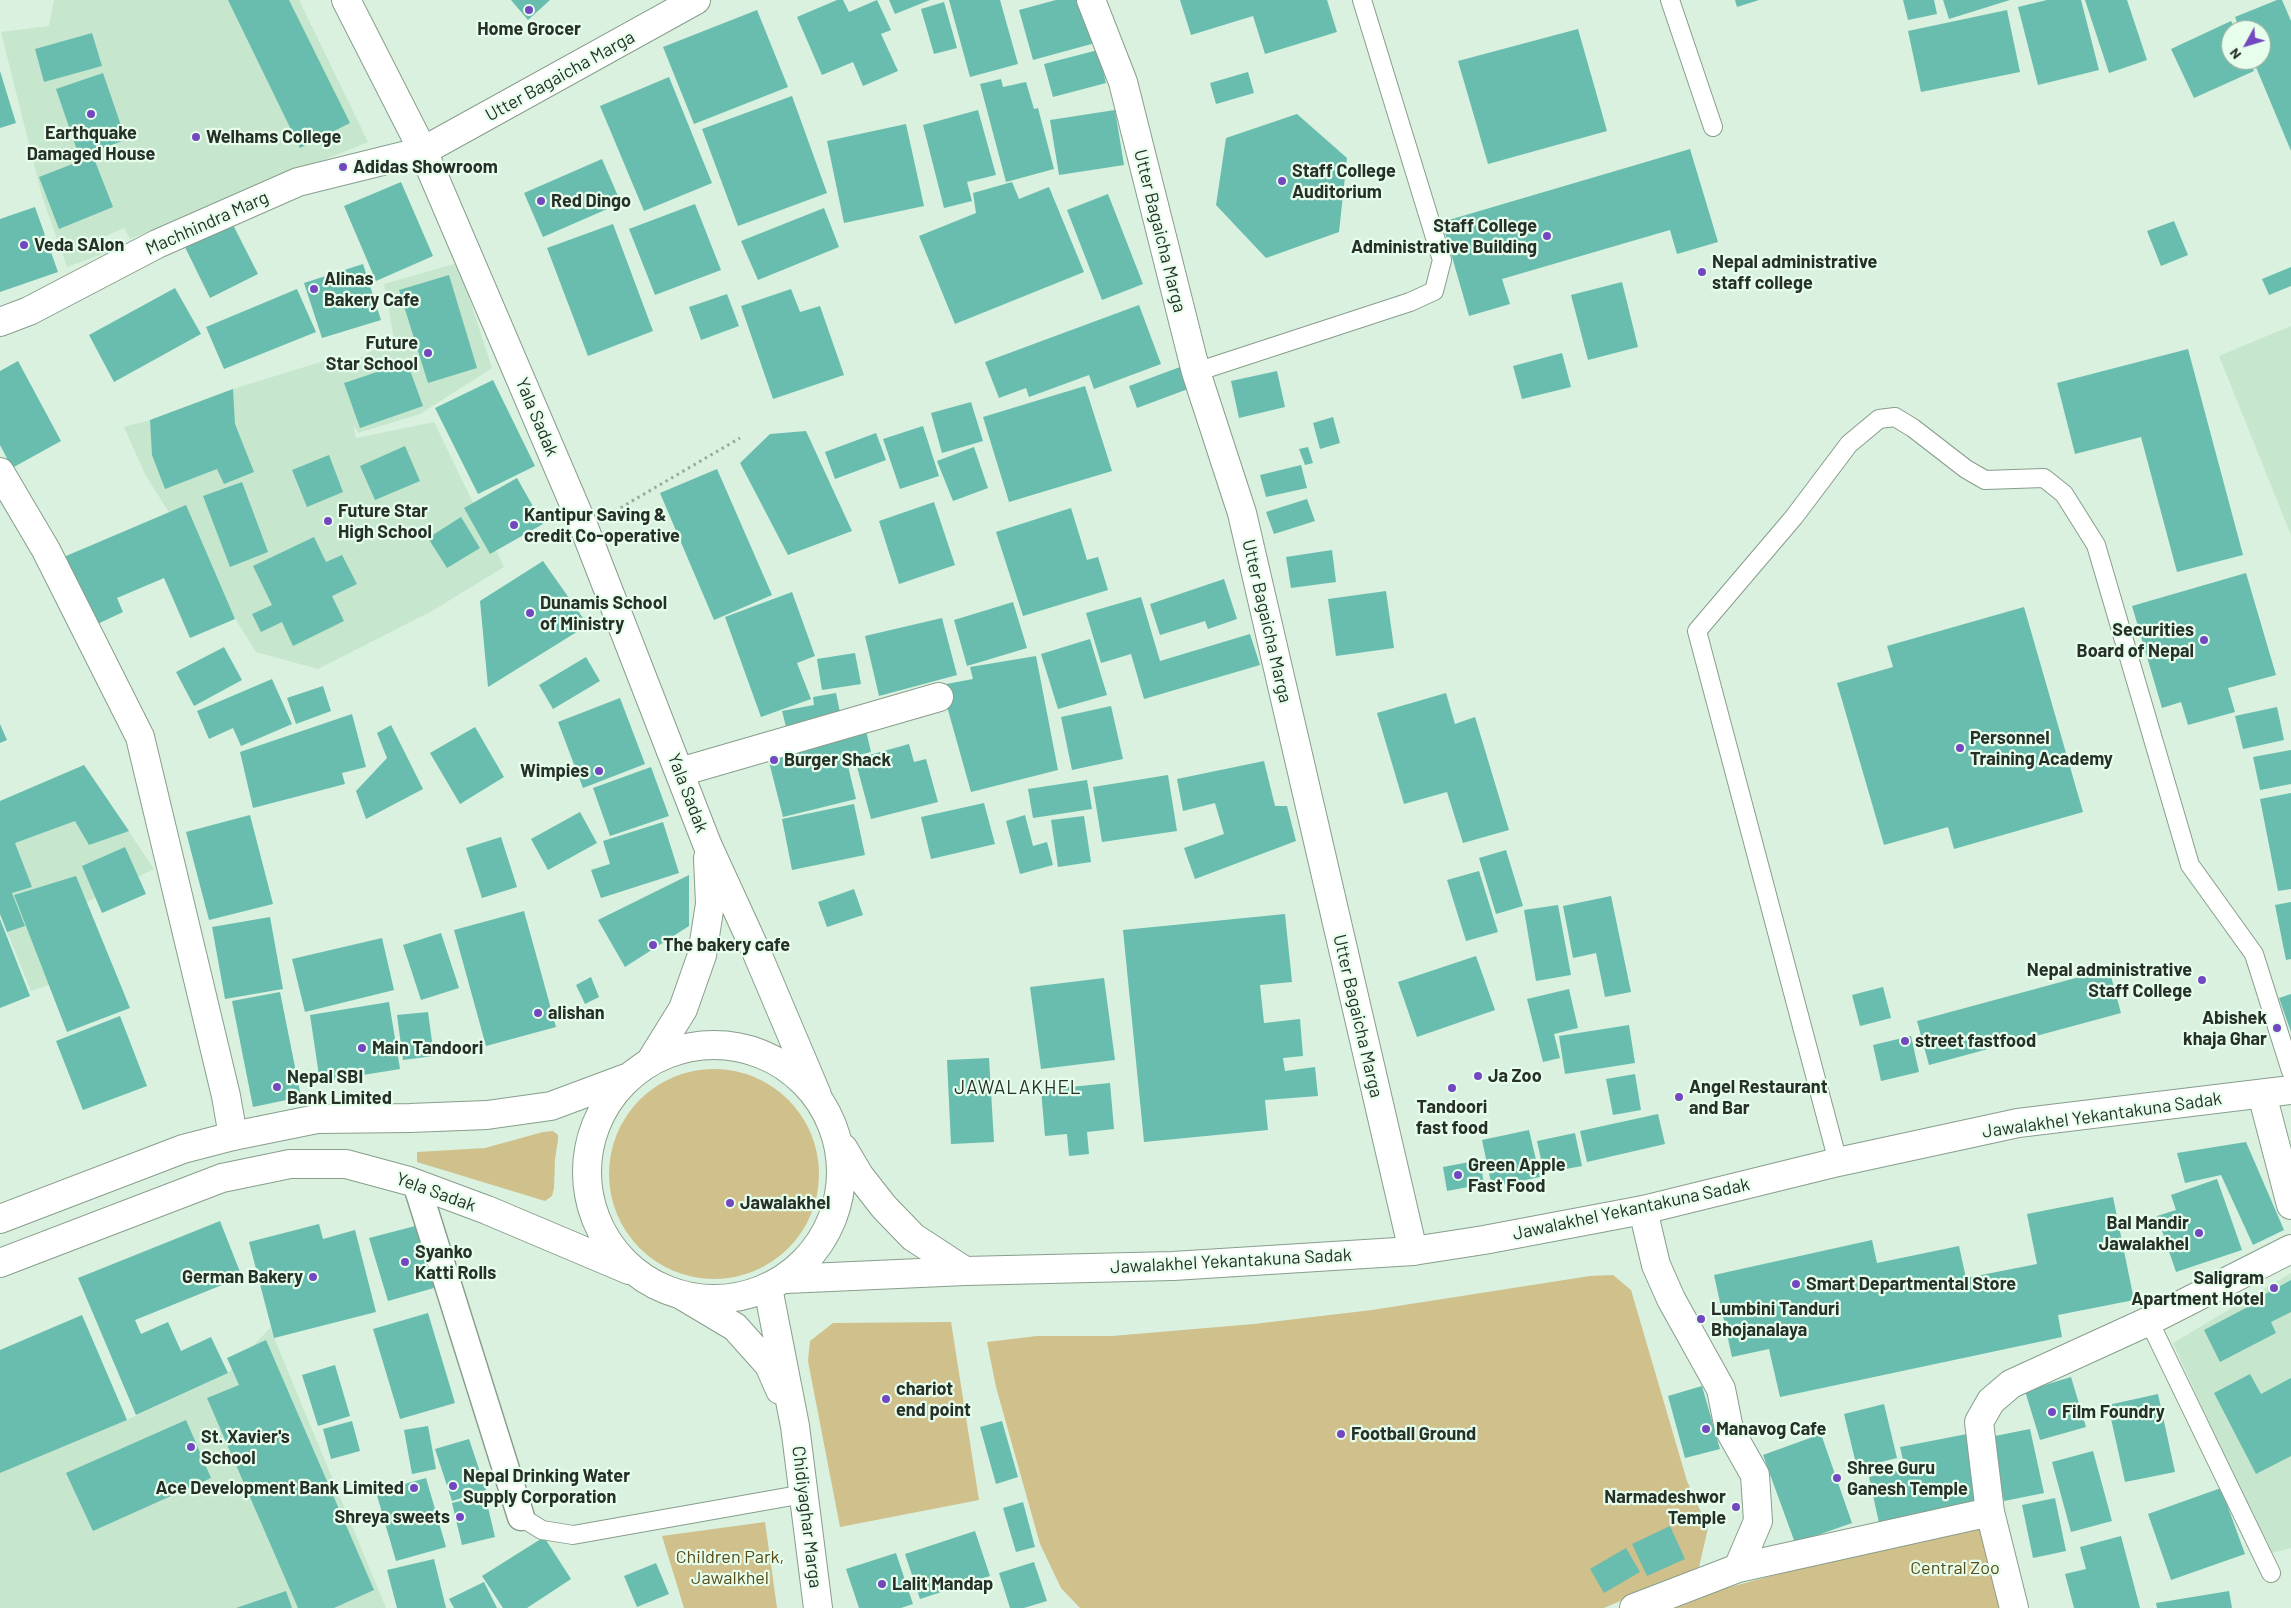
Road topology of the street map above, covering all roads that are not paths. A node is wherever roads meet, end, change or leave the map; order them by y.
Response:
1 (346, 0) edge
2 (696, 0) edge
3 (1091, 0) edge
4 (1362, 0) edge
5 (1670, 0) edge
6 (1713, 127) dead end
7 (423, 151) junction
8 (0, 322) edge
9 (1196, 372) junction
10 (0, 472) edge
11 (939, 697) dead end
12 (680, 772) junction
13 (707, 844) junction
14 (652, 1059) junction
15 (2291, 1071) edge
16 (626, 1078) junction
17 (2291, 1090) edge
18 (2262, 1094) junction
19 (817, 1096) junction
20 (233, 1136) junction
21 (838, 1139) junction
22 (1838, 1162) junction
23 (416, 1183) junction
24 (2291, 1206) edge
25 (1643, 1210) junction
26 (0, 1219) edge
27 (2291, 1249) edge
28 (1413, 1251) junction
29 (0, 1263) edge
30 (965, 1271) junction
31 (639, 1275) junction
32 (777, 1284) junction
33 (682, 1296) junction
34 (2149, 1321) junction
35 (795, 1426) junction
36 (804, 1494) junction
37 (1990, 1512) junction
38 (521, 1517) joint
39 (1738, 1568) junction
40 (2271, 1573) dead end
41 (818, 1608) edge
42 (1634, 1608) edge
43 (2014, 1608) edge

1 - 7 main road, Yala Sadak
2 - 7 main road, Utter Bagaicha Marga
3 - 9 main road, Utter Bagaicha Marga
4 - 9 lane
5 - 6 lane
7 - 8 main road, Machhindra Marg
7 - 12 main road, Yala Sadak
9 - 28 main road, Utter Bagaicha Marga
10 - 20 main road
11 - 12 main road
12 - 13 main road, Yala Sadak
13 - 14 main road
13 - 19 main road
14 - 16 main road
14 - 19 main road
15 - 22 lane
16 - 20 main road
16 - 31 main road
17 - 18 main road, Jawalakhel Yekantakuna Sadak
18 - 22 main road, Jawalakhel Yekantakuna Sadak
18 - 24 main road
19 - 21 main road
20 - 26 main road
21 - 30 main road
21 - 32 main road
22 - 25 main road, Jawalakhel Yekantakuna Sadak
23 - 29 main road, Yela Sadak
23 - 31 main road, Yela Sadak
23 - 38 street
25 - 28 main road, Jawalakhel Yekantakuna Sadak
25 - 39 main road
27 - 34 main road
28 - 30 main road, Jawalakhel Yekantakuna Sadak
30 - 32 main road, Jawalakhel Yekantakuna Sadak
31 - 33 main road
32 - 33 main road
32 - 35 main road, Chidiyaghar Marga
33 - 35 main road, Chidiyaghar Marga
34 - 37 main road
34 - 40 lane
35 - 36 main road, Chidiyaghar Marga
36 - 38 lane
36 - 41 main road, Chidiyaghar Marga
37 - 39 main road
37 - 43 main road
39 - 42 main road

